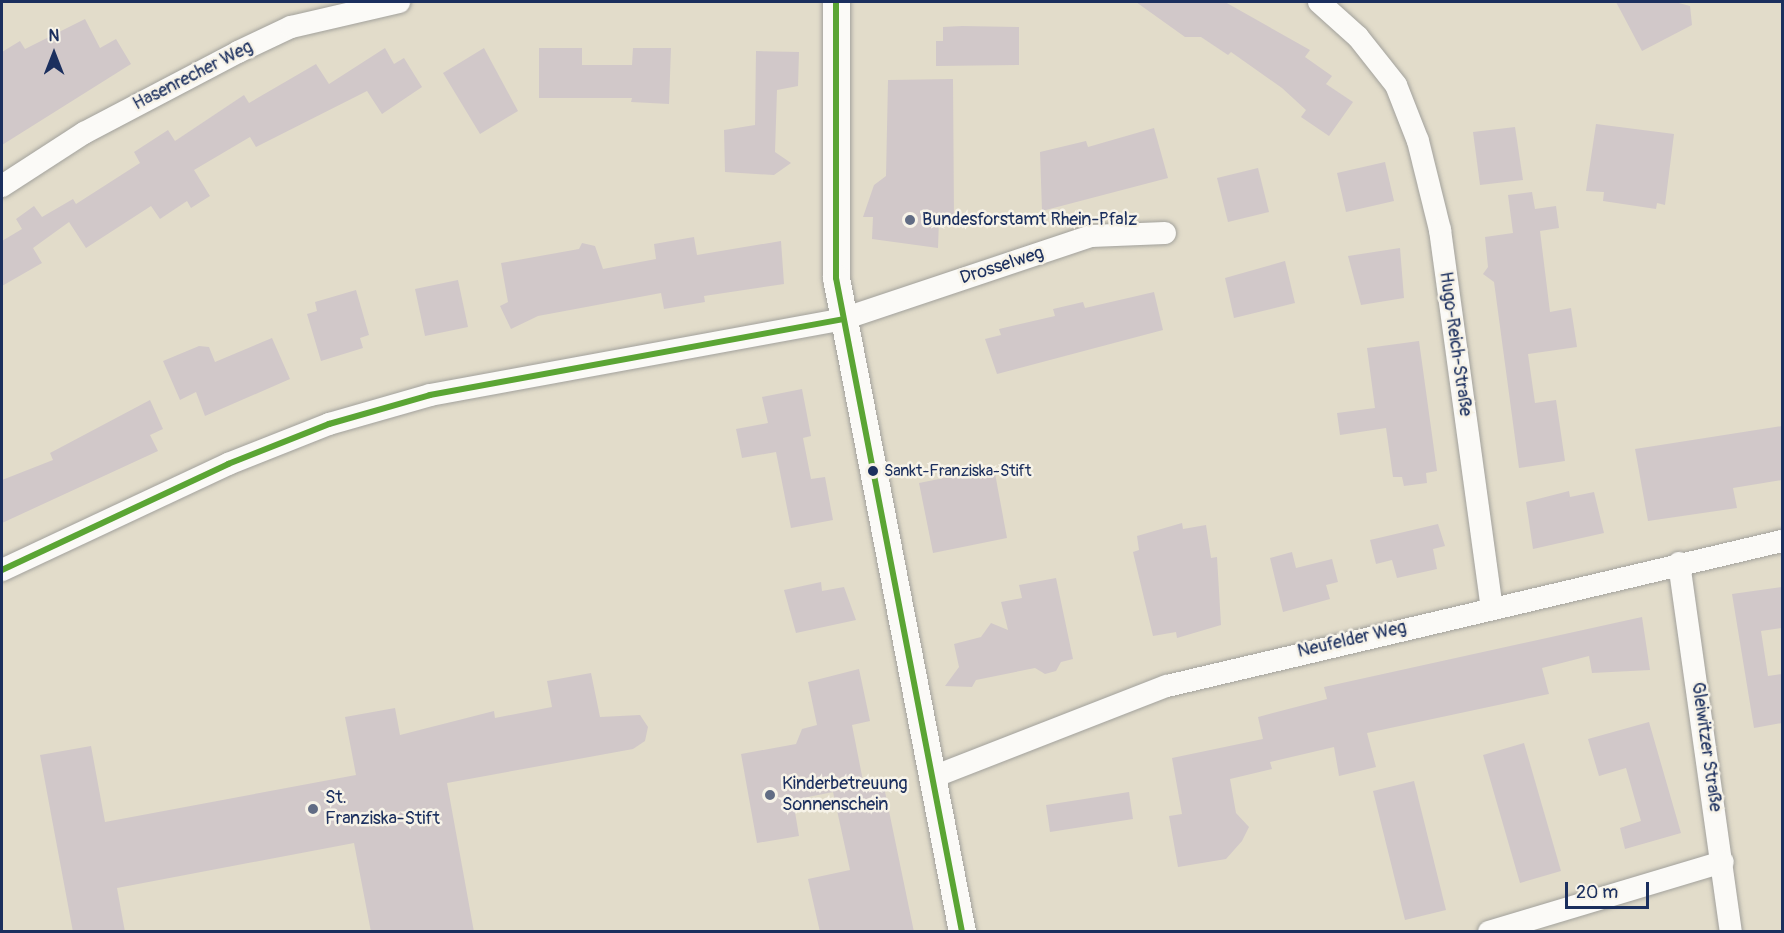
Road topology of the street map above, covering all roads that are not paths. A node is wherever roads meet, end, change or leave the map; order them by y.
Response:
1 (399, 2) edge
2 (836, 2) edge
3 (1319, 2) edge
4 (2, 186) edge
5 (1165, 233) dead end
6 (843, 319) junction
7 (1782, 541) edge
8 (1679, 564) junction
9 (2, 570) edge
10 (1492, 608) junction
11 (933, 777) junction
12 (1723, 862) junction
13 (962, 932) edge
14 (1489, 932) edge
15 (1731, 932) edge

1 - 4 street, Hasenrecher Weg
2 - 6 street
3 - 10 street, Hugo-Reich-Straße
5 - 6 street, Drosselweg
6 - 9 street, Drosselweg
6 - 11 street
7 - 8 street, Neufelder Weg
8 - 10 street, Neufelder Weg
8 - 12 street, Gleiwitzer Straße
10 - 11 street, Neufelder Weg
11 - 13 street
12 - 14 street
12 - 15 street, Gleiwitzer Straße

